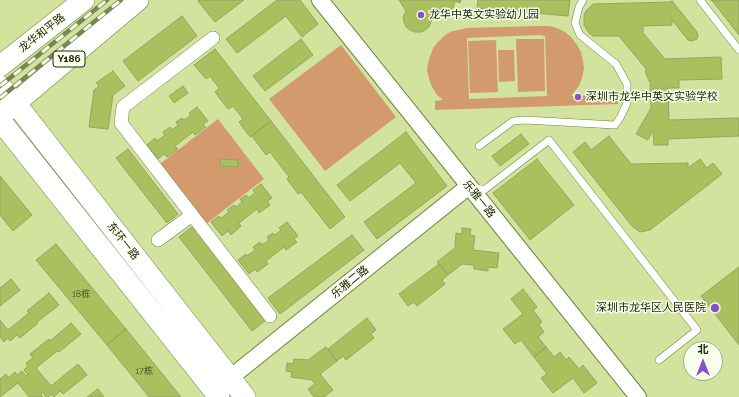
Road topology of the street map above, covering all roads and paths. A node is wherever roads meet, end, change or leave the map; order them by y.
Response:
1 (84, 0) edge
2 (138, 0) edge
3 (320, 0) edge
4 (583, 0) edge
5 (700, 0) edge
6 (213, 38) dead end
7 (739, 50) edge
8 (0, 66) edge
9 (0, 86) edge
10 (16, 104) junction
11 (0, 117) edge
12 (0, 120) edge
13 (479, 146) dead end
14 (469, 186) junction
15 (192, 215) junction
16 (158, 240) dead end
17 (270, 316) dead end
18 (659, 360) dead end
19 (230, 378) junction
20 (219, 397) edge
21 (245, 397) edge
22 (638, 397) edge

1 - 8 main road, 龙华和平路
2 - 10 main road, Y186
3 - 14 street, 乐雅一路
4 - 13 lane
5 - 7 lane
6 - 15 street
9 - 10 main road, 东环一路
10 - 11 main road, Y186
10 - 19 main road, 东环一路
12 - 20 main road, 东环一路
14 - 18 lane
14 - 19 street, 乐雅二路
14 - 22 street, 乐雅一路
15 - 16 street
15 - 17 street
19 - 21 main road, 东环一路

